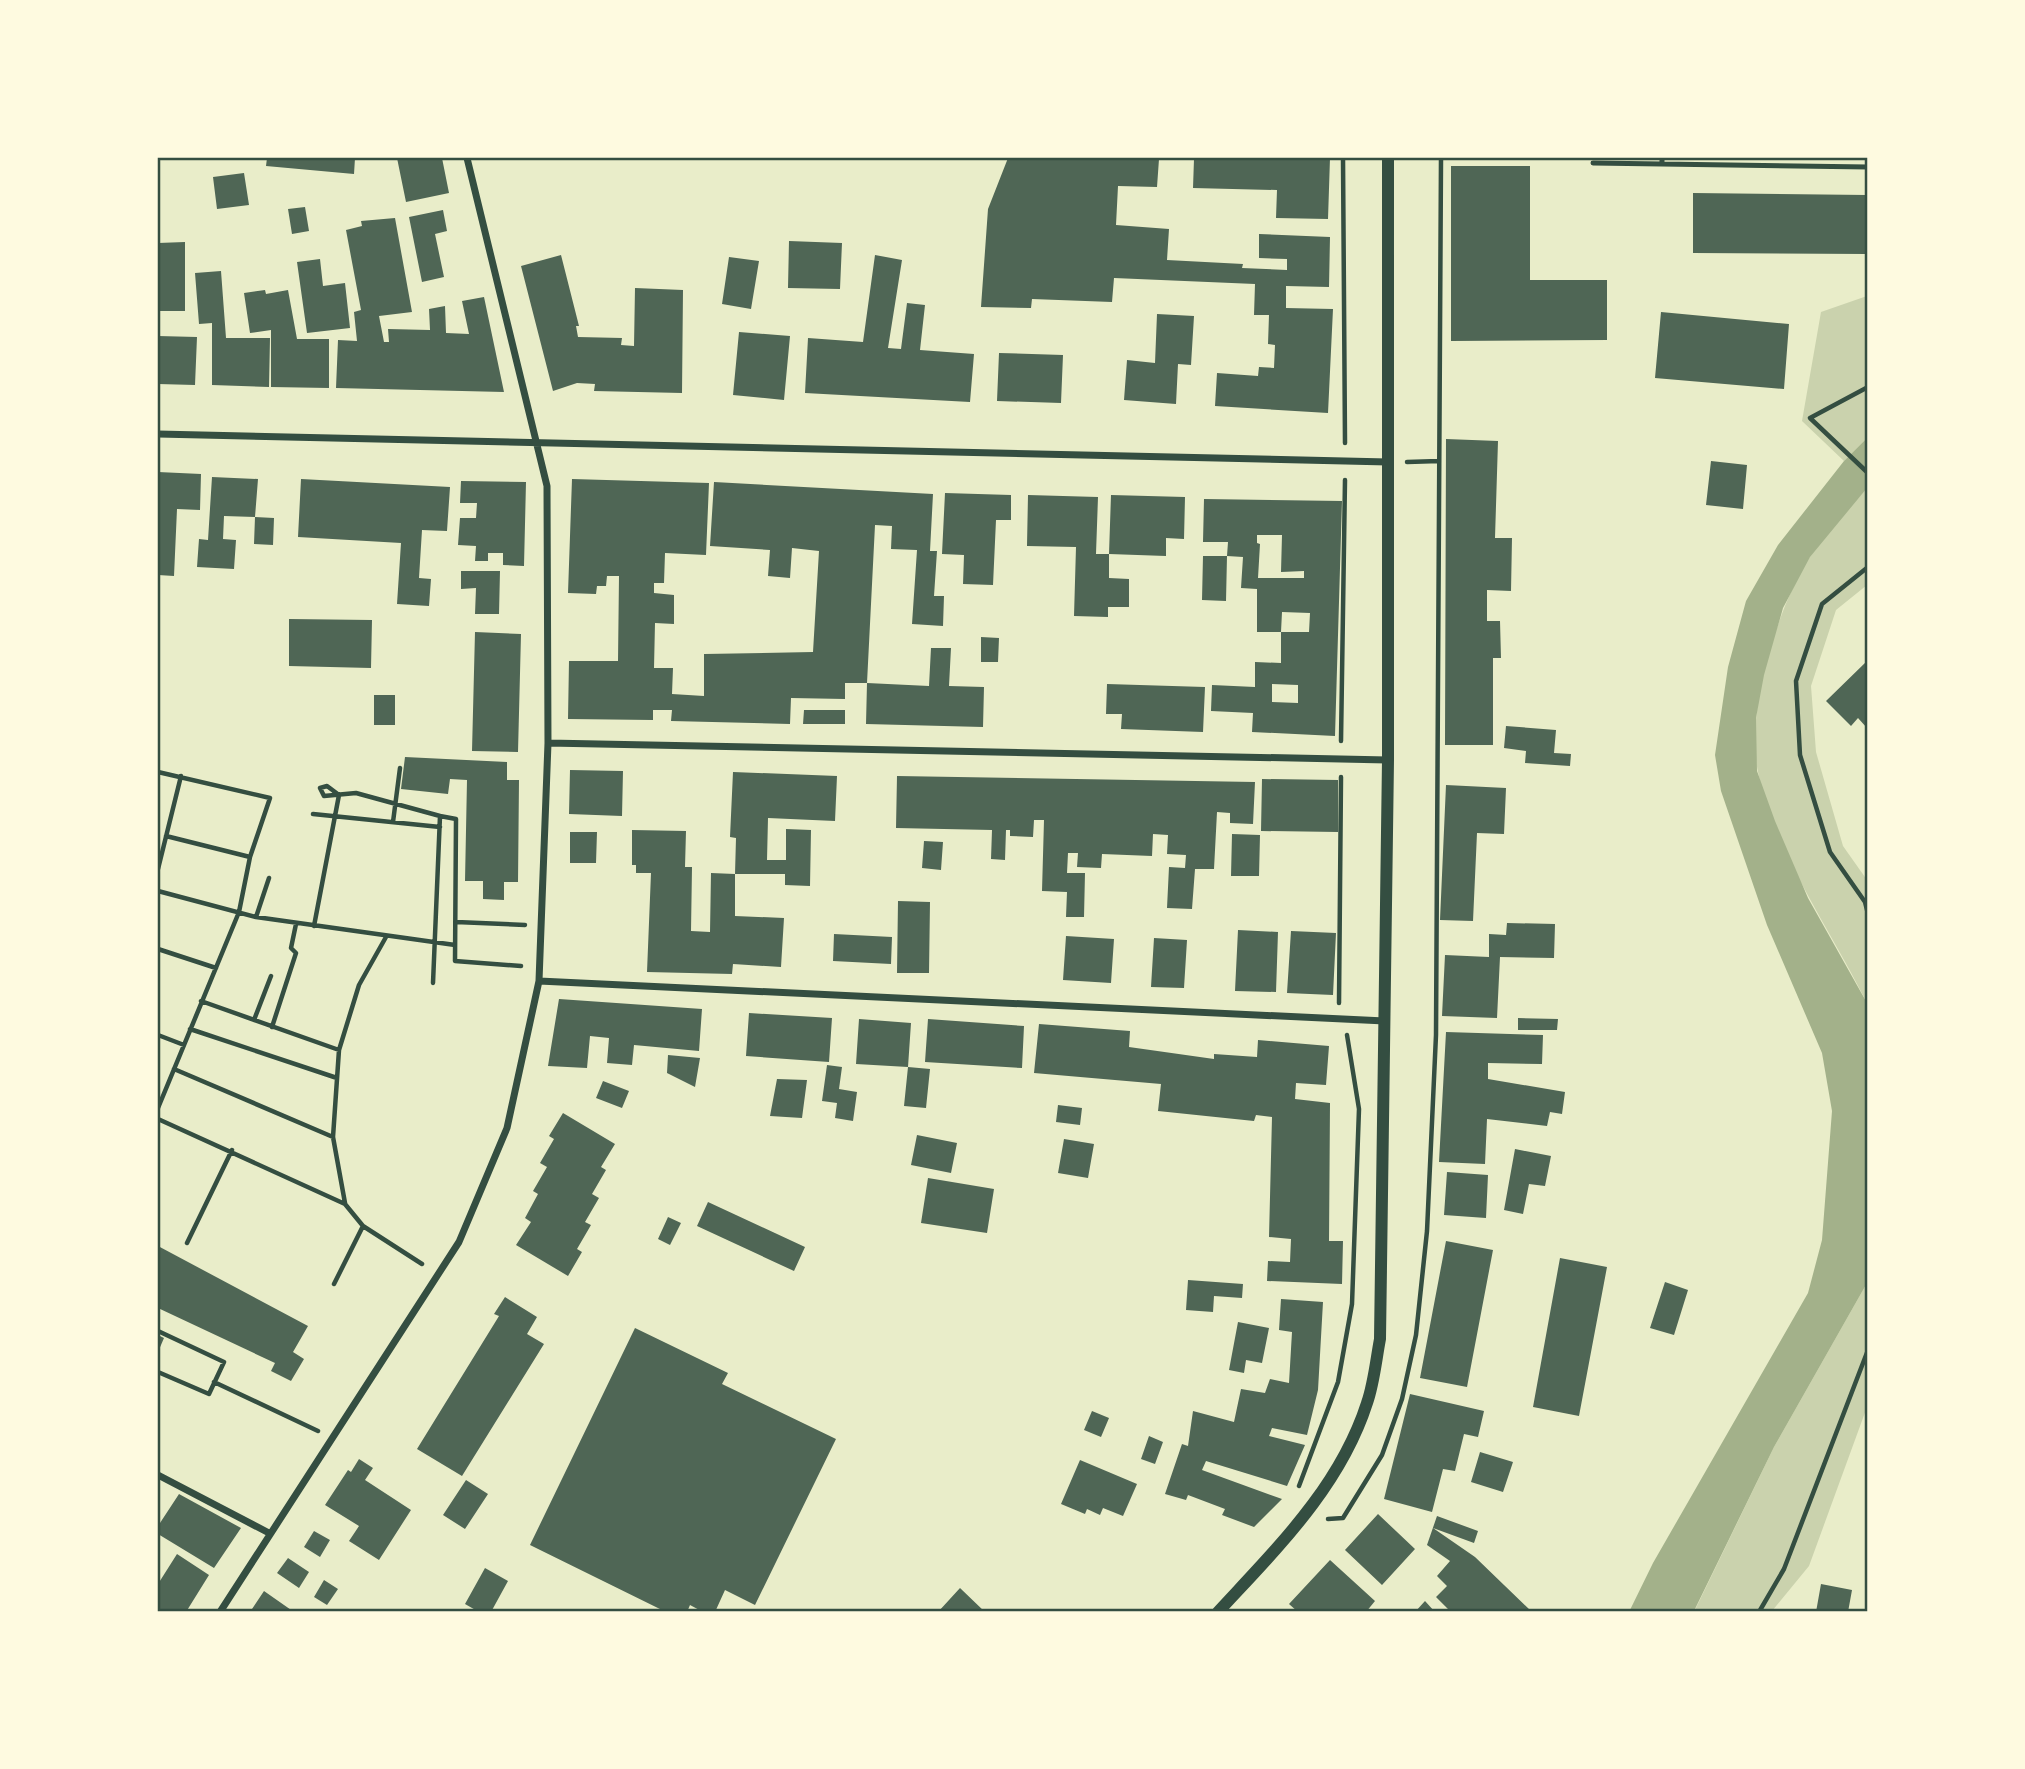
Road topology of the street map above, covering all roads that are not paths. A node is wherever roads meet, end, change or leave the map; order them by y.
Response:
1 (467, 158) edge
2 (1388, 158) edge
3 (1662, 161) edge
4 (1593, 163) dead end
5 (1867, 167) edge
6 (158, 434) edge
7 (535, 442) junction
8 (1389, 462) junction
9 (548, 743) junction
10 (1388, 760) junction
11 (539, 981) junction
12 (1385, 1021) junction
13 (158, 1475) edge
14 (269, 1533) junction
15 (220, 1612) edge
16 (1218, 1612) edge

1 - 7 street
2 - 8 street
3 - 4 lane
3 - 5 lane
6 - 7 street
7 - 8 street
7 - 9 street
8 - 10 street
9 - 10 street
9 - 11 street
10 - 12 street
11 - 12 street
11 - 14 street
12 - 16 street
13 - 14 street
14 - 15 street

